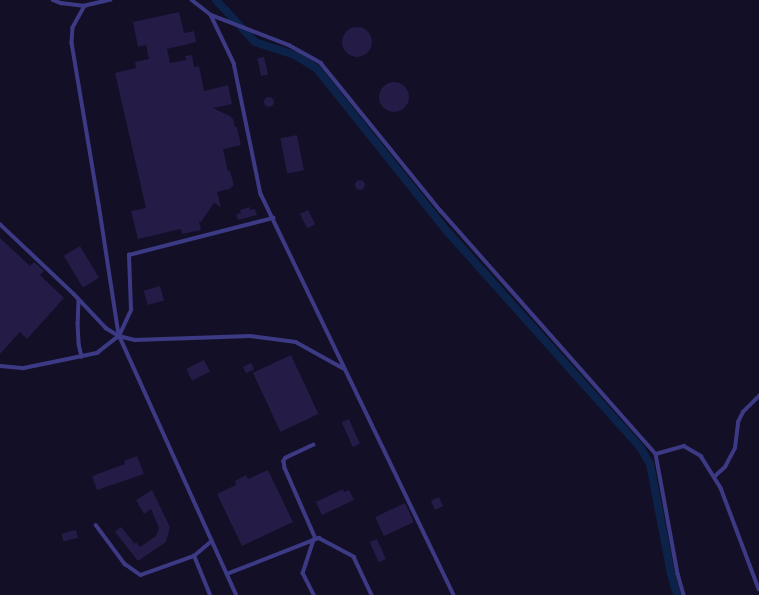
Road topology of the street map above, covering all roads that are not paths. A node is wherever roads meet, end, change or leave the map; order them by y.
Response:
1 (53, 0) edge
2 (111, 0) edge
3 (192, 0) edge
4 (85, 6) junction
5 (211, 15) junction
6 (273, 218) junction
7 (0, 224) edge
8 (79, 300) junction
9 (119, 336) junction
10 (82, 357) junction
11 (0, 366) edge
12 (344, 368) junction
13 (759, 396) edge
14 (314, 445) dead end
15 (656, 454) junction
16 (714, 477) junction
17 (96, 525) dead end
18 (315, 540) junction
19 (212, 541) junction
20 (194, 556) junction
21 (227, 574) junction
22 (759, 589) edge
23 (210, 595) edge
24 (236, 595) edge
25 (314, 595) edge
26 (372, 595) edge
27 (454, 595) edge
28 (684, 595) edge

1 - 4 lane
2 - 4 lane
3 - 5 lane
4 - 9 lane
5 - 6 lane
5 - 15 lane
6 - 9 lane
6 - 12 lane
7 - 8 lane
8 - 9 lane
8 - 10 lane
9 - 10 lane
9 - 12 lane
9 - 19 lane
10 - 11 lane
12 - 27 lane
13 - 16 lane
14 - 18 lane
15 - 16 lane
15 - 28 lane
16 - 22 lane
17 - 20 lane
18 - 21 lane
18 - 25 lane
18 - 26 lane
19 - 20 lane
19 - 21 lane
20 - 23 lane
21 - 24 lane

